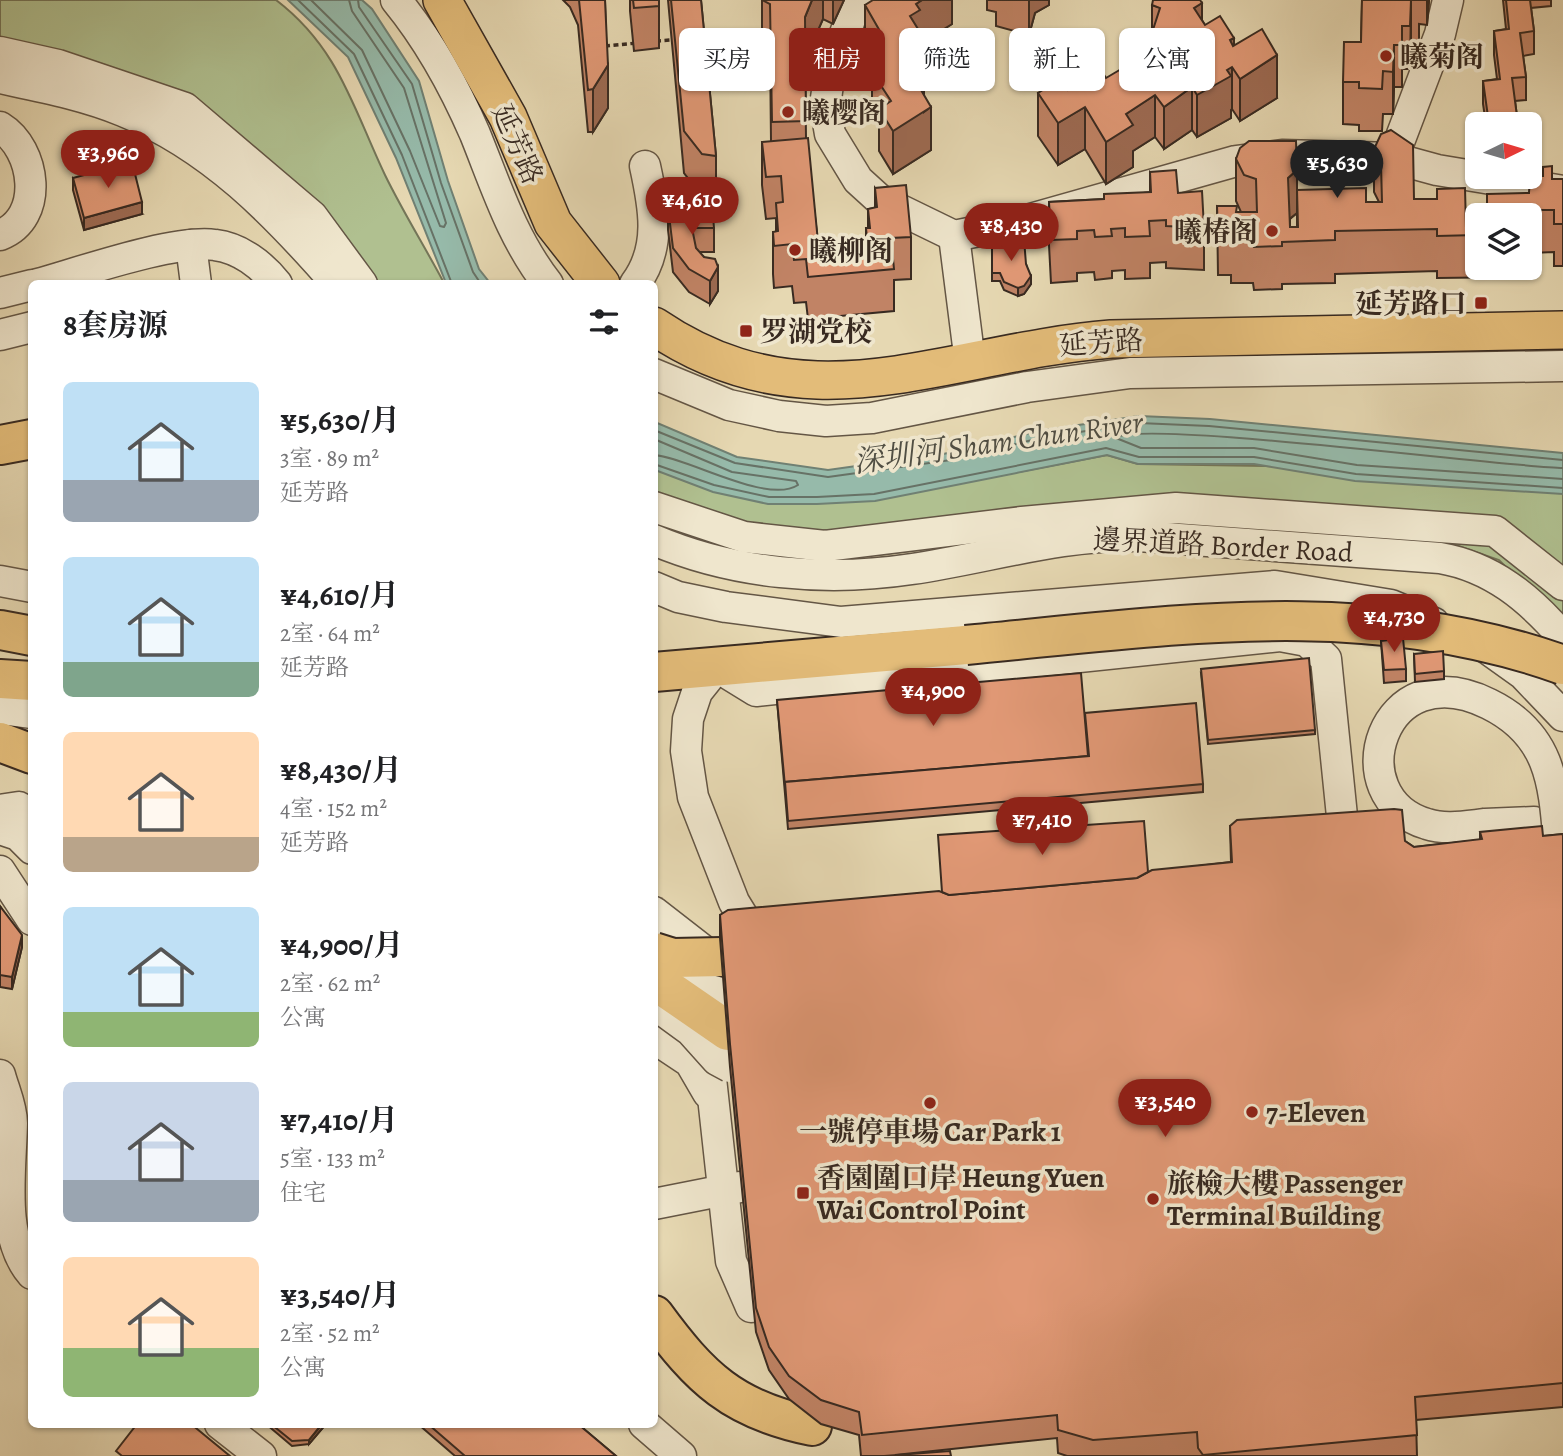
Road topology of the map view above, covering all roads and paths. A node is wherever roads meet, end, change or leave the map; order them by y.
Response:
1 (396, 0) edge
2 (442, 0) edge
3 (858, 0) edge
4 (1448, 0) edge
5 (671, 40) edge
6 (605, 46) edge
7 (0, 52) edge
8 (0, 78) edge
9 (0, 127) edge
10 (1393, 158) junction
11 (645, 166) dead end
12 (1563, 191) edge
13 (0, 235) edge
14 (954, 236) junction
15 (191, 245) junction
16 (54, 280) edge
17 (195, 280) edge
18 (273, 280) edge
19 (333, 280) edge
20 (359, 280) edge
21 (545, 280) edge
22 (598, 280) edge
23 (638, 280) edge
24 (28, 286) edge
25 (0, 293) edge
26 (28, 328) edge
27 (658, 328) edge
28 (1563, 330) edge
29 (0, 335) edge
30 (970, 362) junction
31 (1563, 366) edge
32 (658, 376) edge
33 (28, 440) edge
34 (0, 446) edge
35 (658, 509) edge
36 (658, 541) edge
37 (0, 581) edge
38 (1563, 585) edge
39 (28, 586) edge
40 (658, 589) edge
41 (0, 630) edge
42 (28, 635) edge
43 (1563, 637) edge
44 (1563, 665) edge
45 (717, 667) junction
46 (658, 672) edge
47 (0, 679) edge
48 (28, 681) edge
49 (0, 709) edge
50 (28, 712) edge
51 (1563, 716) edge
52 (0, 742) edge
53 (28, 752) edge
54 (0, 810) edge
55 (28, 813) edge
56 (0, 829) edge
57 (28, 845) edge
58 (1562, 856) edge
59 (0, 871) edge
60 (28, 914) edge
61 (658, 924) edge
62 (666, 947) edge
63 (1037, 956) edge
64 (729, 959) junction
65 (658, 983) edge
66 (658, 1007) edge
67 (658, 1013) edge
68 (727, 1035) junction
69 (658, 1041) edge
70 (0, 1074) edge
71 (713, 1103) junction
72 (22, 1115) edge
73 (741, 1180) junction
74 (658, 1203) edge
75 (766, 1217) edge
76 (17, 1267) edge
77 (749, 1269) joint
78 (765, 1316) edge
79 (658, 1320) edge
80 (811, 1426) dead end
81 (225, 1428) edge
82 (649, 1428) edge
83 (261, 1456) edge
84 (681, 1456) edge

1 - 21 street
2 - 22 main road, 延芳路
3 - 14 street
4 - 10 street
5 - 6 path
7 - 20 street
8 - 19 street
9 - 13 street
10 - 12 street
10 - 14 street
11 - 23 street
14 - 30 street
15 - 16 street
15 - 17 street
15 - 18 street
24 - 25 street
26 - 29 street
27 - 30 main road, 延芳路
28 - 30 main road, 延芳路
31 - 32 street
33 - 34 highway
35 - 38 street
36 - 43 street, 邊界道路 Border Road
37 - 39 street
40 - 51 street
41 - 42 highway
44 - 45 highway, bridge
45 - 45 street
45 - 46 highway
47 - 48 highway
49 - 50 street
52 - 53 highway
54 - 55 street
56 - 57 street
58 - 58 street, bridge
59 - 60 street
61 - 62 street
62 - 64 highway, bridge
62 - 68 street, bridge
63 - 64 highway
64 - 68 street
65 - 68 highway, bridge
66 - 68 street, bridge
67 - 68 street
68 - 71 street
69 - 71 street
70 - 72 street
71 - 73 street
72 - 76 street
73 - 74 street
73 - 75 highway
73 - 77 street
77 - 78 highway
79 - 80 highway
81 - 83 street
82 - 84 street

